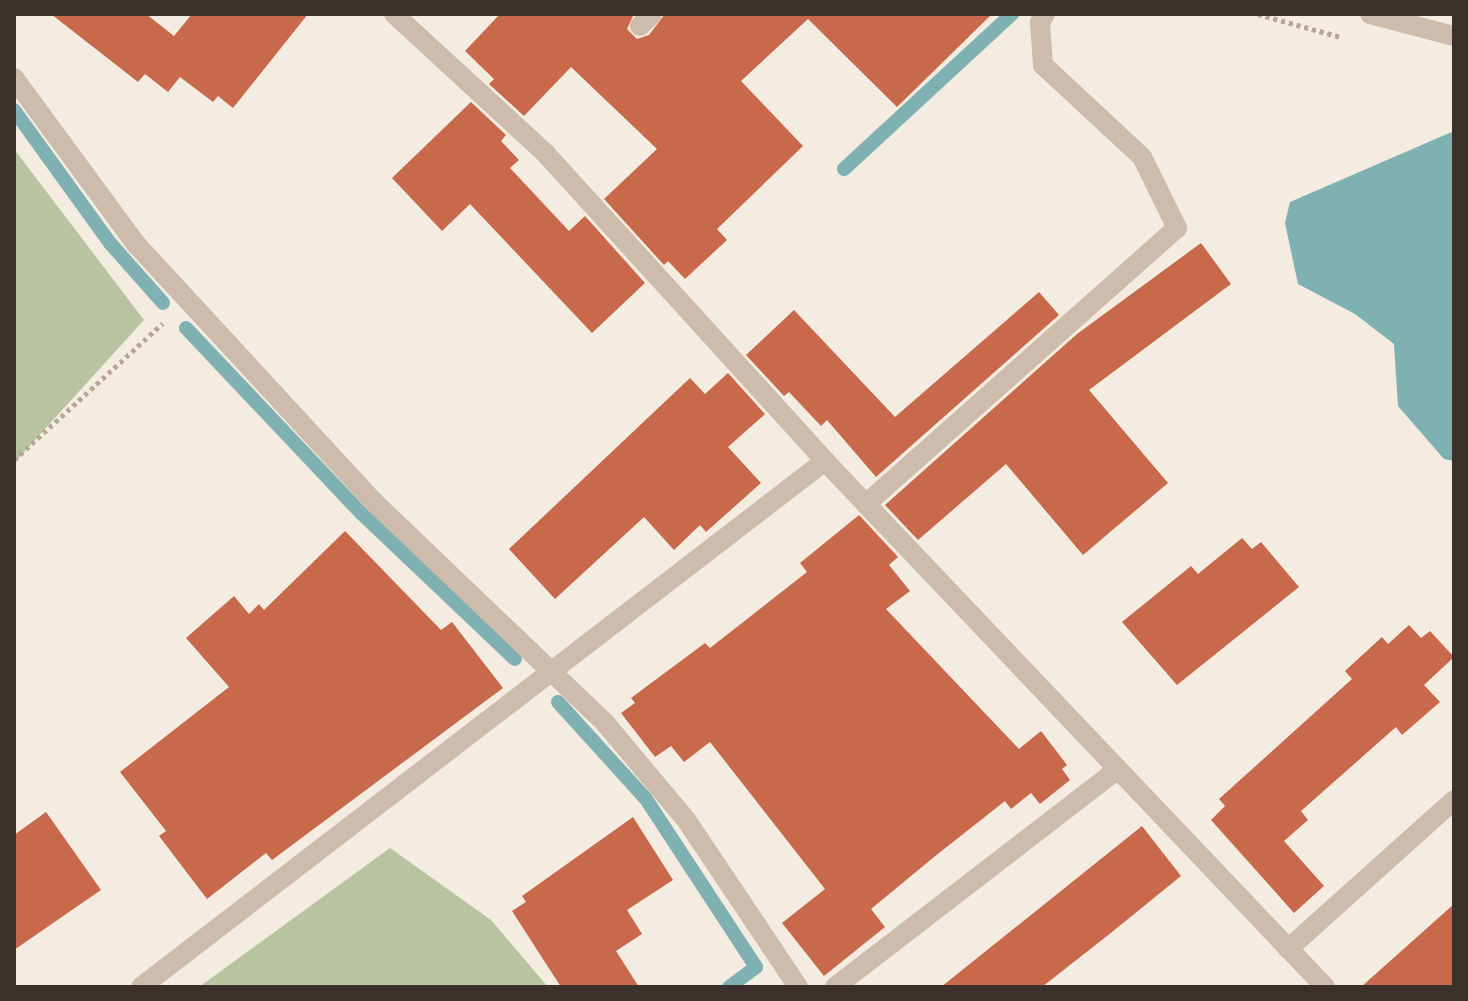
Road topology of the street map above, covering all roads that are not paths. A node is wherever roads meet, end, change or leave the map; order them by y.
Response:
1 (394, 14) edge
2 (1045, 14) edge
3 (1370, 14) edge
4 (1454, 36) edge
5 (14, 78) edge
6 (825, 461) junction
7 (866, 504) junction
8 (557, 671) junction
9 (1118, 769) junction
10 (1454, 800) edge
11 (1288, 949) junction
12 (141, 987) edge
13 (798, 987) edge
14 (835, 987) edge
15 (1325, 987) edge

1 - 6 street
2 - 7 street
3 - 4 street
5 - 8 street
6 - 7 street
6 - 8 street
7 - 9 street
8 - 12 street
8 - 13 street
9 - 11 street
9 - 14 street
10 - 11 street
11 - 15 street

